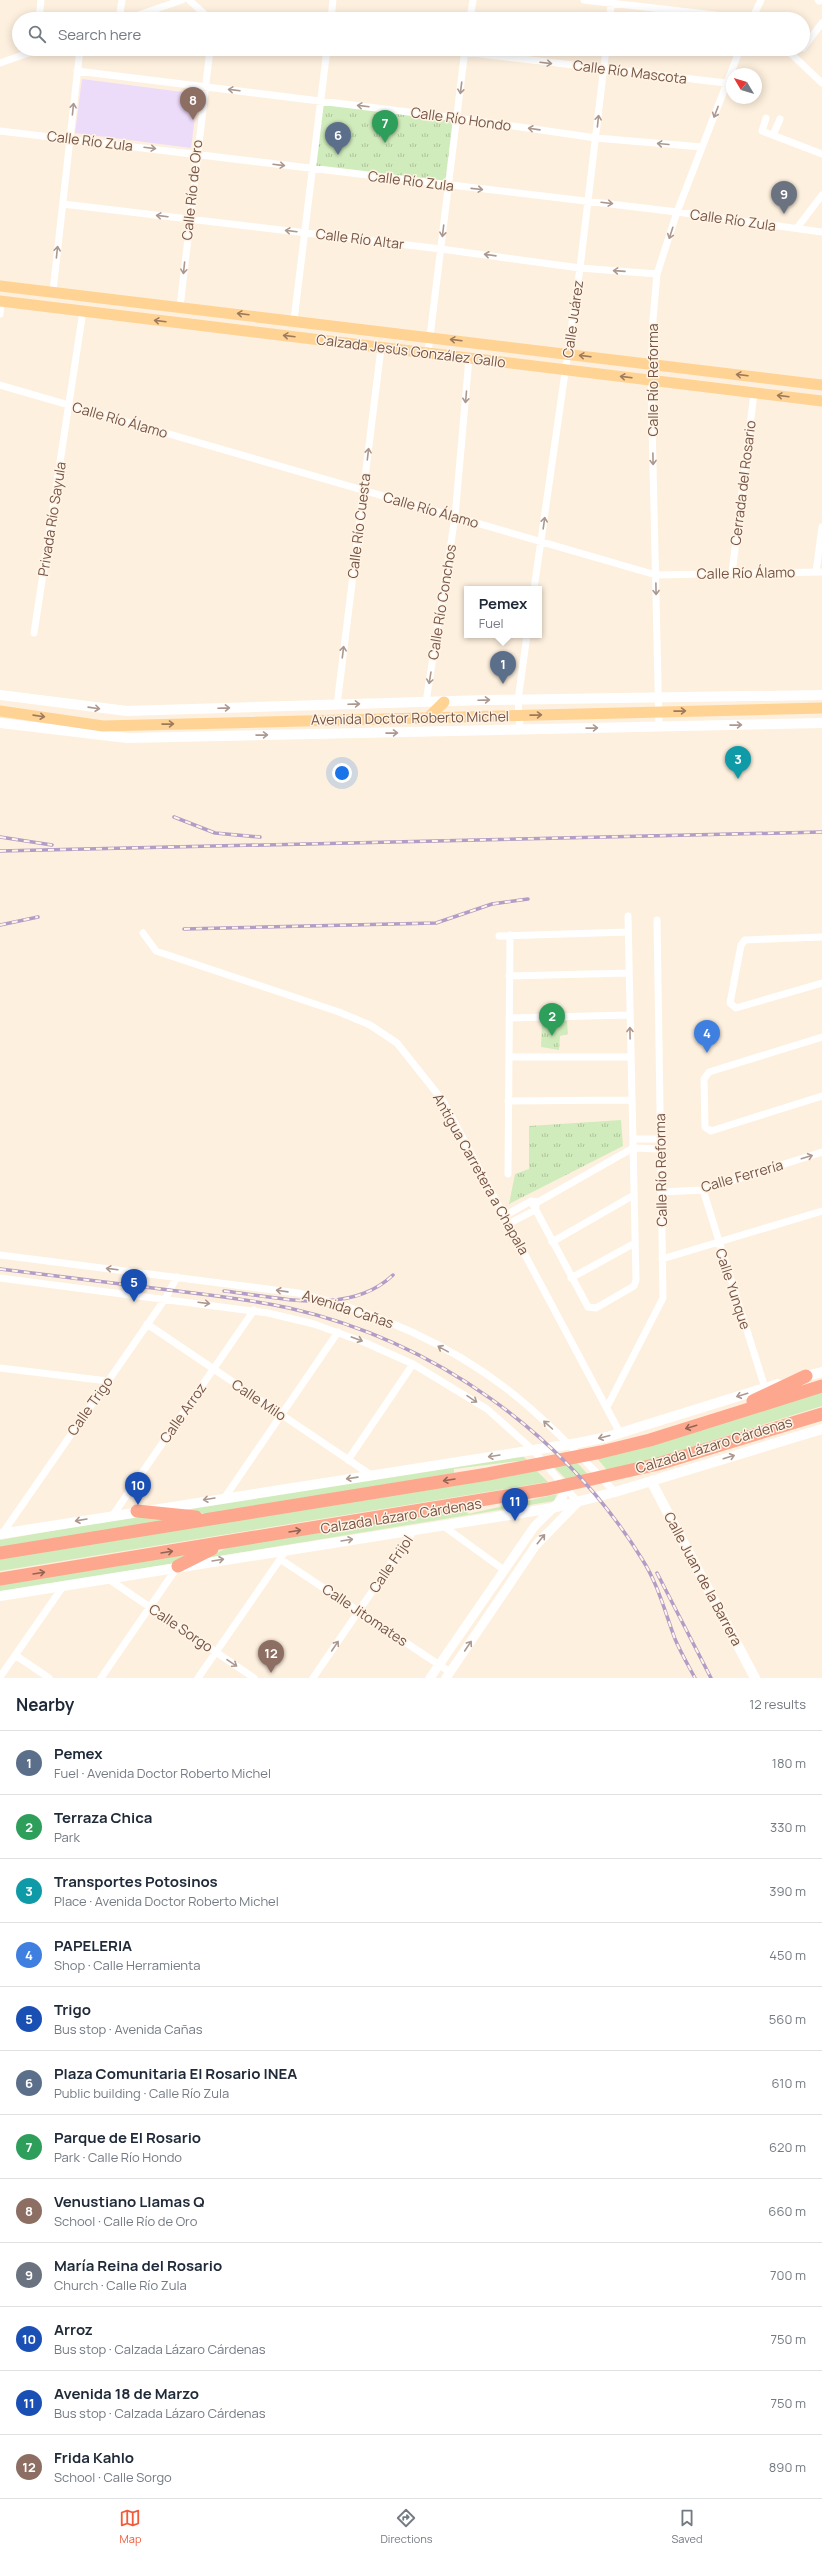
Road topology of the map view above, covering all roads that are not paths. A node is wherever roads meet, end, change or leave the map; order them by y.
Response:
1 (41, 0) edge
2 (122, 0) edge
3 (182, 0) edge
4 (189, 0) edge
5 (333, 0) edge
6 (473, 0) edge
7 (584, 0) edge
8 (761, 0) edge
9 (612, 2) edge
10 (39, 12) edge
11 (120, 12) edge
12 (147, 12) edge
13 (202, 12) edge
14 (332, 12) edge
15 (471, 12) edge
16 (611, 12) edge
17 (694, 12) edge
18 (755, 12) edge
19 (822, 23) edge
20 (810, 39) edge
21 (20, 56) edge
22 (79, 56) edge
23 (209, 56) edge
24 (326, 56) edge
25 (464, 56) edge
26 (501, 56) edge
27 (605, 56) edge
28 (737, 56) edge
29 (796, 57) edge
30 (0, 63) edge
31 (732, 68) edge
32 (603, 70) junction
33 (77, 71) junction
34 (822, 82) edge
35 (726, 83) joint
36 (205, 87) junction
37 (321, 101) junction
38 (457, 118) junction
39 (766, 118) dead end
40 (780, 119) dead end
41 (0, 131) edge
42 (773, 135) junction
43 (70, 138) junction
44 (596, 138) junction
45 (702, 148) junction
46 (196, 154) junction
47 (822, 154) edge
48 (313, 169) junction
49 (449, 186) junction
50 (822, 195) edge
51 (588, 201) junction
52 (62, 204) junction
53 (677, 212) junction
54 (189, 219) junction
55 (797, 228) junction
56 (305, 232) junction
57 (822, 232) edge
58 (441, 248) junction
59 (580, 268) junction
60 (658, 274) junction
61 (0, 286) edge
62 (53, 291) junction
63 (92, 296) junction
64 (1, 301) edge
65 (51, 306) junction
66 (180, 307) junction
67 (83, 311) junction
68 (0, 314) edge
69 (294, 320) junction
70 (430, 337) junction
71 (382, 348) junction
72 (428, 353) junction
73 (567, 354) junction
74 (469, 358) junction
75 (652, 365) junction
76 (566, 370) junction
77 (651, 380) junction
78 (0, 385) edge
79 (822, 385) edge
80 (754, 392) junction
81 (822, 401) edge
82 (70, 405) junction
83 (364, 490) junction
84 (455, 517) junction
85 (822, 527) edge
86 (541, 542) junction
87 (819, 572) edge
88 (732, 573) junction
89 (656, 575) junction
90 (534, 586) edge
91 (34, 633) dead end
92 (527, 638) edge
93 (0, 695) edge
94 (822, 695) edge
95 (658, 697) junction
96 (22, 698) junction
97 (518, 700) junction
98 (426, 702) junction
99 (444, 702) junction
100 (337, 705) junction
101 (822, 708) edge
102 (0, 711) edge
103 (658, 711) junction
104 (20, 713) junction
105 (519, 715) junction
106 (429, 717) junction
107 (338, 720) junction
108 (0, 723) edge
109 (822, 723) edge
110 (659, 726) junction
111 (520, 730) junction
112 (338, 734) junction
113 (628, 916) dead end
114 (657, 920) dead end
115 (628, 932) junction
116 (143, 933) dead end
117 (510, 935) junction
118 (499, 936) dead end
119 (822, 937) edge
120 (629, 973) junction
121 (509, 976) junction
122 (822, 983) edge
123 (630, 1015) junction
124 (509, 1018) junction
125 (822, 1037) edge
126 (509, 1057) junction
127 (631, 1057) junction
128 (822, 1096) edge
129 (631, 1100) junction
130 (508, 1101) junction
131 (633, 1139) junction
132 (660, 1139) junction
133 (633, 1148) junction
134 (660, 1149) junction
135 (822, 1152) edge
136 (508, 1174) dead end
137 (703, 1190) junction
138 (661, 1192) junction
139 (634, 1195) junction
140 (534, 1202) junction
141 (535, 1210) junction
142 (822, 1211) edge
143 (506, 1215) junction
144 (510, 1223) junction
145 (552, 1242) junction
146 (635, 1243) junction
147 (718, 1243) junction
148 (0, 1255) edge
149 (662, 1259) junction
150 (177, 1277) junction
151 (0, 1278) edge
152 (571, 1278) junction
153 (165, 1299) junction
154 (254, 1310) junction
155 (148, 1324) junction
156 (338, 1332) junction
157 (413, 1364) junction
158 (0, 1368) edge
159 (214, 1368) junction
160 (822, 1372) edge
161 (806, 1376) junction
162 (108, 1381) junction
163 (822, 1386) edge
164 (765, 1388) junction
165 (606, 1407) junction
166 (281, 1414) junction
167 (822, 1414) edge
168 (822, 1418) edge
169 (707, 1423) junction
170 (776, 1429) junction
171 (822, 1429) edge
172 (620, 1432) junction
173 (569, 1444) junction
174 (533, 1450) junction
175 (348, 1460) junction
176 (371, 1475) junction
177 (651, 1481) junction
178 (565, 1487) junction
179 (615, 1492) junction
180 (225, 1497) junction
181 (578, 1502) junction
182 (553, 1508) junction
183 (137, 1511) junction
184 (113, 1515) junction
185 (214, 1518) junction
186 (442, 1525) junction
187 (414, 1530) junction
188 (1, 1534) edge
189 (222, 1543) junction
190 (287, 1550) junction
191 (0, 1553) edge
192 (280, 1559) junction
193 (178, 1566) junction
194 (504, 1570) junction
195 (107, 1578) junction
196 (0, 1579) edge
197 (64, 1584) junction
198 (0, 1596) edge
199 (150, 1607) junction
200 (359, 1611) junction
201 (216, 1652) junction
202 (15, 1655) junction
203 (438, 1665) junction
204 (448, 1675) edge
205 (0, 1677) edge
206 (49, 1678) edge
207 (101, 1678) edge
208 (198, 1678) edge
209 (254, 1678) edge
210 (313, 1678) edge
211 (430, 1678) edge
212 (755, 1678) edge

1 - 10 street
2 - 11 street
3 - 12 street
4 - 13 street
5 - 14 street
6 - 15 street
7 - 9 street
8 - 18 street
9 - 16 street
9 - 17 street
19 - 20 street
21 - 30 street
22 - 33 street
23 - 36 street, Calle Río de Oro
24 - 37 street
25 -> 38 street
26 -> 32 street, Calle Río Mascota
27 - 32 street, Calle Juárez
28 - 31 street, Calle Río Reforma
29 - 34 street
32 - 35 street, Calle Río Mascota
44 -> 32 street, Calle Juárez
33 - 36 street, Calle Río Hondo
43 -> 33 street
35 -> 45 street, Calle Río Reforma
37 -> 36 street, Calle Río Hondo
36 - 46 street, Calle Río de Oro
38 -> 37 street, Calle Río Hondo
37 - 48 street
44 -> 38 street, Calle Río Hondo
38 - 49 street
39 - 42 street
40 - 42 street
41 - 43 street, Calle Río Zula
42 - 47 street
43 -> 46 street, Calle Río Zula
43 - 52 street
45 -> 44 street, Calle Río Hondo
44 - 51 street, Calle Juárez
45 - 53 street, Calle Río Reforma
46 -> 48 street, Calle Río Zula
46 - 54 street, Calle Río de Oro
48 - 49 street, Calle Río Zula
48 - 56 street
49 -> 51 street, Calle Río Zula
49 -> 58 street
50 - 55 street
51 -> 53 street, Calle Río Zula
51 - 59 street, Calle Juárez
54 -> 52 street, Calle Río Altar
62 -> 52 street
53 - 55 street, Calle Río Zula
53 -> 60 street, Calle Río Reforma
56 -> 54 street, Calle Río Altar
54 -> 66 street, Calle Río de Oro
55 - 57 street, Calle Río Zula
56 - 58 street, Calle Río Altar
56 - 69 street
59 -> 58 street, Calle Río Altar
58 - 70 street
60 -> 59 street, Calle Río Altar
59 - 73 street, Calle Juárez
60 - 75 street, Calle Río Reforma
61 - 62 main road, Calzada Jesús González Gallo
62 - 63 main road, Calzada Jesús González Gallo
63 - 65 main road
63 - 66 main road, Calzada Jesús González Gallo
64 - 65 main road, Calzada Jesús González Gallo
64 - 68 street
65 - 67 main road, Calzada Jesús González Gallo
69 -> 66 main road, Calzada Jesús González Gallo
71 -> 67 main road, Calzada Jesús González Gallo
67 - 82 street, Privada Río Sayula
69 - 70 main road, Calzada Jesús González Gallo
70 - 72 street
73 -> 70 main road, Calzada Jesús González Gallo
71 - 72 main road, Calzada Jesús González Gallo
83 -> 71 street, Calle Río Cuesta
72 - 74 main road, Calzada Jesús González Gallo
75 -> 73 main road, Calzada Jesús González Gallo
73 - 76 street, Calle Juárez
74 - 76 main road, Calzada Jesús González Gallo
74 -> 84 street, Calle Río Conchos
75 - 77 street, Calle Río Reforma
79 -> 75 main road, Calzada Jesús González Gallo
77 -> 76 main road, Calzada Jesús González Gallo
86 -> 76 street, Calle Juárez
77 - 80 main road, Calzada Jesús González Gallo
77 -> 89 street, Calle Río Reforma
78 - 82 street, Calle Río Álamo
81 -> 80 main road, Calzada Jesús González Gallo
80 - 88 street, Cerrada del Rosario
82 - 83 street, Calle Río Álamo
82 - 91 street, Privada Río Sayula
83 - 84 street, Calle Río Álamo
100 -> 83 street, Calle Río Cuesta
84 - 86 street, Calle Río Álamo
84 -> 98 street, Calle Río Conchos
85 - 87 street
86 - 89 street, Calle Río Álamo
86 - 90 street, Calle Juárez
87 - 88 street, Calle Río Álamo
88 - 89 street, Calle Río Álamo
89 -> 95 street, Calle Río Reforma
92 - 97 street
93 - 96 main road, Avenida Doctor Roberto Michel
94 - 95 main road, Avenida Doctor Roberto Michel
95 - 97 main road, Avenida Doctor Roberto Michel
95 - 103 street, Calle Río Reforma
96 -> 100 main road, Avenida Doctor Roberto Michel
96 - 104 main road
99 -> 97 main road, Avenida Doctor Roberto Michel
97 - 105 street
98 - 99 main road, Avenida Doctor Roberto Michel
100 -> 98 main road, Avenida Doctor Roberto Michel
99 - 106 main road
103 -> 101 main road, Avenida Doctor Roberto Michel
102 - 104 main road, Avenida Doctor Roberto Michel
105 -> 103 main road, Avenida Doctor Roberto Michel
103 - 110 street, Calle Río Reforma
104 -> 107 main road, Avenida Doctor Roberto Michel
105 - 106 main road, Avenida Doctor Roberto Michel
105 - 111 street
106 - 107 main road, Avenida Doctor Roberto Michel
107 - 112 main road
108 -> 112 main road, Avenida Doctor Roberto Michel
110 -> 109 main road, Avenida Doctor Roberto Michel
111 -> 110 main road, Avenida Doctor Roberto Michel
112 -> 111 main road, Avenida Doctor Roberto Michel
113 - 115 street
114 - 132 street, Calle Río Reforma
115 - 117 street
115 - 120 street
116 - 143 street, Antigua Carretera a Chapala
117 - 118 street
117 - 121 street
119 - 122 street
120 - 121 street
120 - 123 street
121 - 124 street
123 - 124 street
127 -> 123 street
124 - 126 street
125 - 128 street
126 - 127 street
126 - 130 street
127 - 129 street
129 - 130 street
129 - 131 street
130 - 136 street
131 - 132 street
131 - 133 street
132 - 134 street, Calle Río Reforma
133 - 134 street
133 - 139 street
133 - 140 street
134 - 138 street, Calle Río Reforma
137 -> 135 street, Calle Ferrería
137 - 138 street, Calle Ferrería
137 - 147 street, Calle Yunque
138 - 149 street, Calle Río Reforma
139 - 145 street
139 - 146 street
140 - 141 street
140 - 143 street
141 - 144 street
141 - 145 street
142 - 147 street
143 - 144 street, Antigua Carretera a Chapala
144 - 165 street, Antigua Carretera a Chapala
145 - 152 street
146 - 152 street
146 - 152 street
147 - 149 street
147 - 164 street, Calle Yunque
150 -> 148 street, Avenida Cañas
149 - 165 street, Calle Río Reforma
150 - 153 street, Calle Trigo
173 -> 150 street, Avenida Cañas
151 - 153 street, Avenida Cañas
153 -> 154 street, Avenida Cañas
153 - 155 street, Calle Trigo
154 - 156 street, Avenida Cañas
154 - 159 street, Calle Arroz
155 - 159 street, Calle Milo
155 - 162 street, Calle Trigo
156 -> 157 street, Avenida Cañas
156 - 166 street
157 -> 174 street, Avenida Cañas
157 - 175 street
158 - 162 street
159 - 166 street, Calle Milo
159 - 184 street, Calle Arroz
160 - 161 main road
161 - 164 main road
161 - 169 highway
162 - 188 street, Calle Trigo
163 - 169 highway, Calzada Lázaro Cárdenas
164 -> 172 main road
165 - 172 street, Antigua Carretera a Chapala
166 - 175 street, Calle Milo
166 - 180 street
167 - 170 highway, Calzada Lázaro Cárdenas
168 - 170 highway
169 -> 185 highway, Calzada Lázaro Cárdenas
189 -> 170 highway, Calzada Lázaro Cárdenas
177 -> 171 main road, Calzada Lázaro Cárdenas
172 -> 173 main road
173 - 174 main road
173 - 179 street, Avenida Cañas
174 -> 176 main road
174 - 178 street, Avenida Cañas
175 - 176 street, Calle Milo
176 -> 180 main road
177 - 179 main road, Calzada Lázaro Cárdenas
177 - 212 main road, Calle Juan de la Barrera
178 - 181 street, Avenida Cañas
178 - 182 street
179 - 181 main road, Calzada Lázaro Cárdenas
180 -> 183 main road
181 - 182 main road, Calzada Lázaro Cárdenas
204 -> 181 street
182 - 186 main road, Calzada Lázaro Cárdenas
182 - 194 street
183 - 184 main road
183 - 185 highway
184 -> 188 main road
185 - 191 highway, Calzada Lázaro Cárdenas
186 - 187 main road, Calzada Lázaro Cárdenas
186 - 194 street
190 -> 187 main road, Calzada Lázaro Cárdenas
187 - 200 street, Calle Frijol
189 - 193 highway
196 -> 189 highway, Calzada Lázaro Cárdenas
190 - 192 street
193 -> 190 main road, Calzada Lázaro Cárdenas
192 - 200 street, Calle Jitomates
192 - 201 street
193 - 195 main road, Calzada Lázaro Cárdenas
193 - 199 street
194 - 203 street
195 - 197 main road, Calzada Lázaro Cárdenas
195 - 199 street, Calle Sorgo
197 - 198 main road, Calzada Lázaro Cárdenas
197 - 202 street
199 - 201 street, Calle Sorgo
199 - 207 street
200 - 203 street, Calle Jitomates
210 -> 200 street, Calle Frijol
201 - 208 street
201 -> 209 street, Calle Sorgo
202 - 205 street
202 - 206 street
203 - 204 street, Calle Jitomates
203 - 211 street

